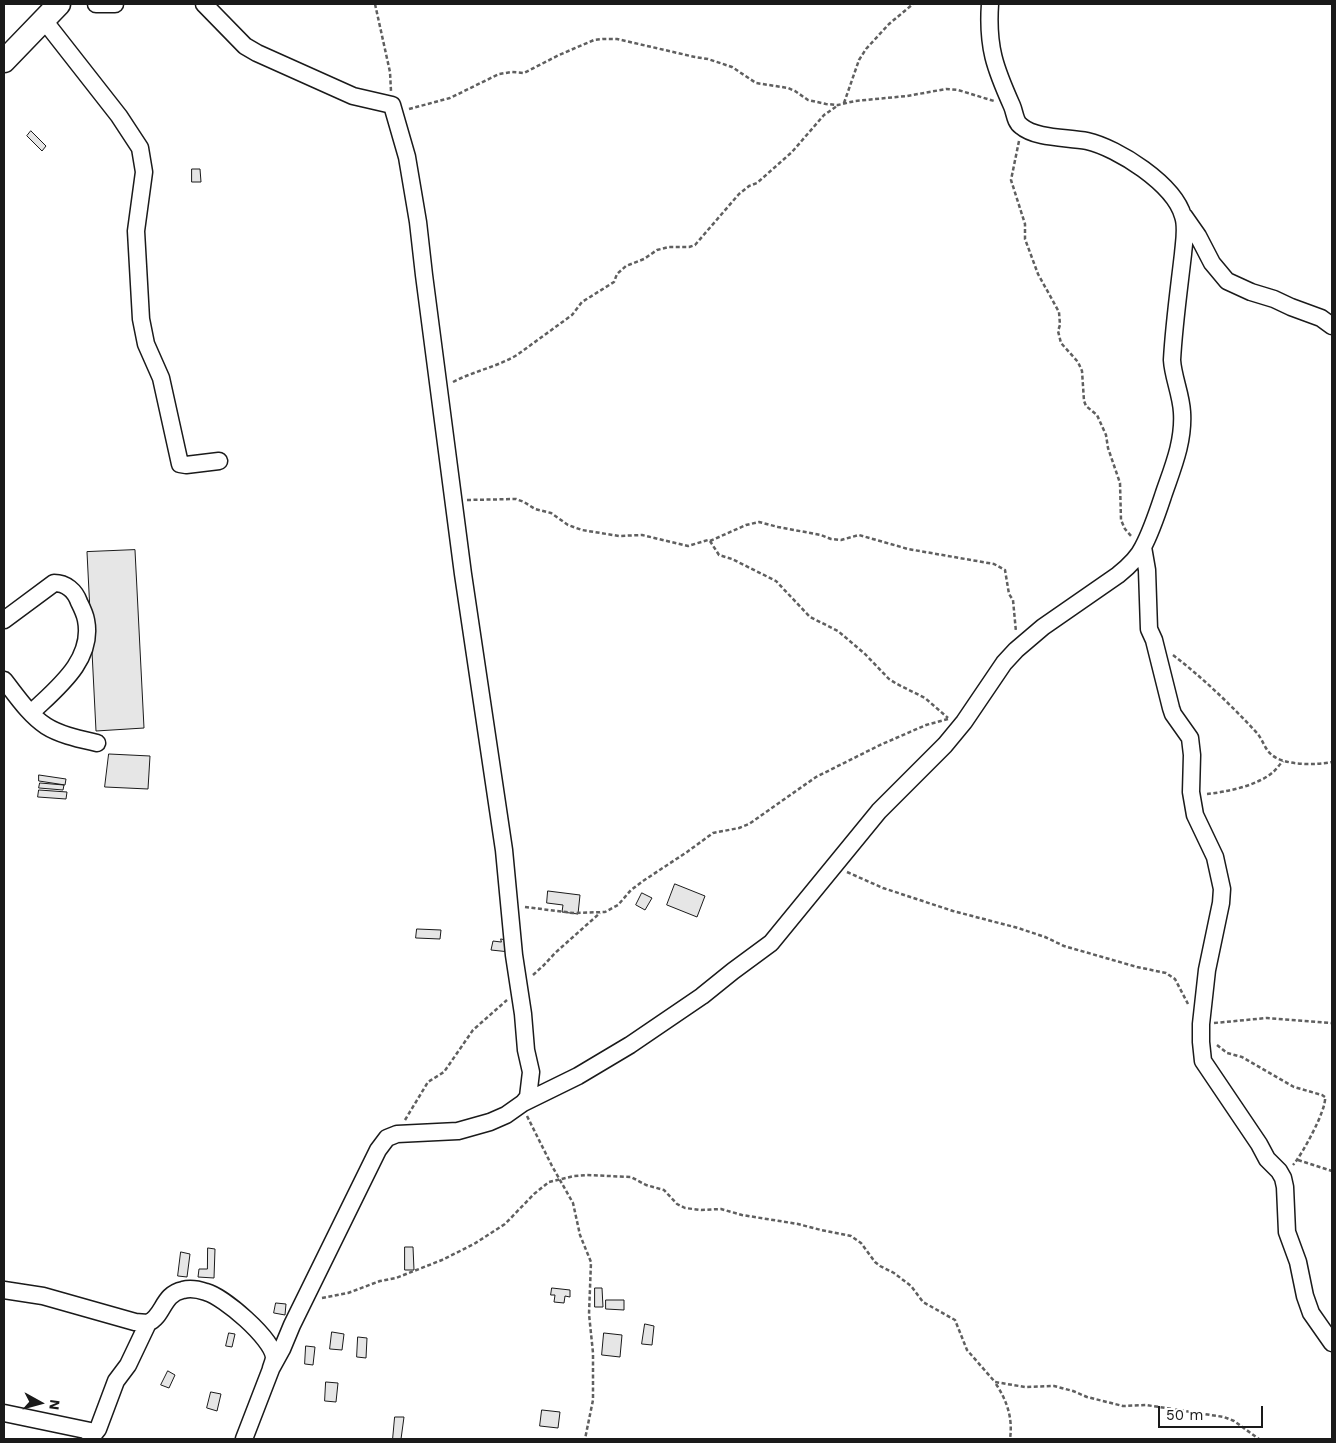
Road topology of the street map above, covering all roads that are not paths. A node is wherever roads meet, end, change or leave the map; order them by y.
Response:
1 (59, 4) edge
2 (96, 4) edge
3 (115, 4) edge
4 (204, 4) edge
5 (990, 4) edge
6 (43, 19) junction
7 (4, 60) edge
8 (1184, 216) junction
9 (1332, 326) edge
10 (219, 461) dead end
11 (1141, 551) junction
12 (4, 620) edge
13 (4, 680) edge
14 (32, 712) junction
15 (97, 743) dead end
16 (522, 1104) junction
17 (4, 1290) edge
18 (148, 1323) junction
19 (1332, 1343) edge
20 (271, 1369) junction
21 (4, 1413) edge
22 (93, 1436) edge
23 (244, 1439) edge

1 - 6 highway
2 - 3 street
4 - 16 street
5 - 8 street
6 - 7 highway
6 - 10 street
8 - 9 street
8 - 11 street
11 - 16 street
11 - 19 street
12 - 14 street
13 - 14 street
14 - 15 street
16 - 20 street
17 - 18 street
18 - 20 street
18 - 22 street
20 - 23 street
21 - 22 street

